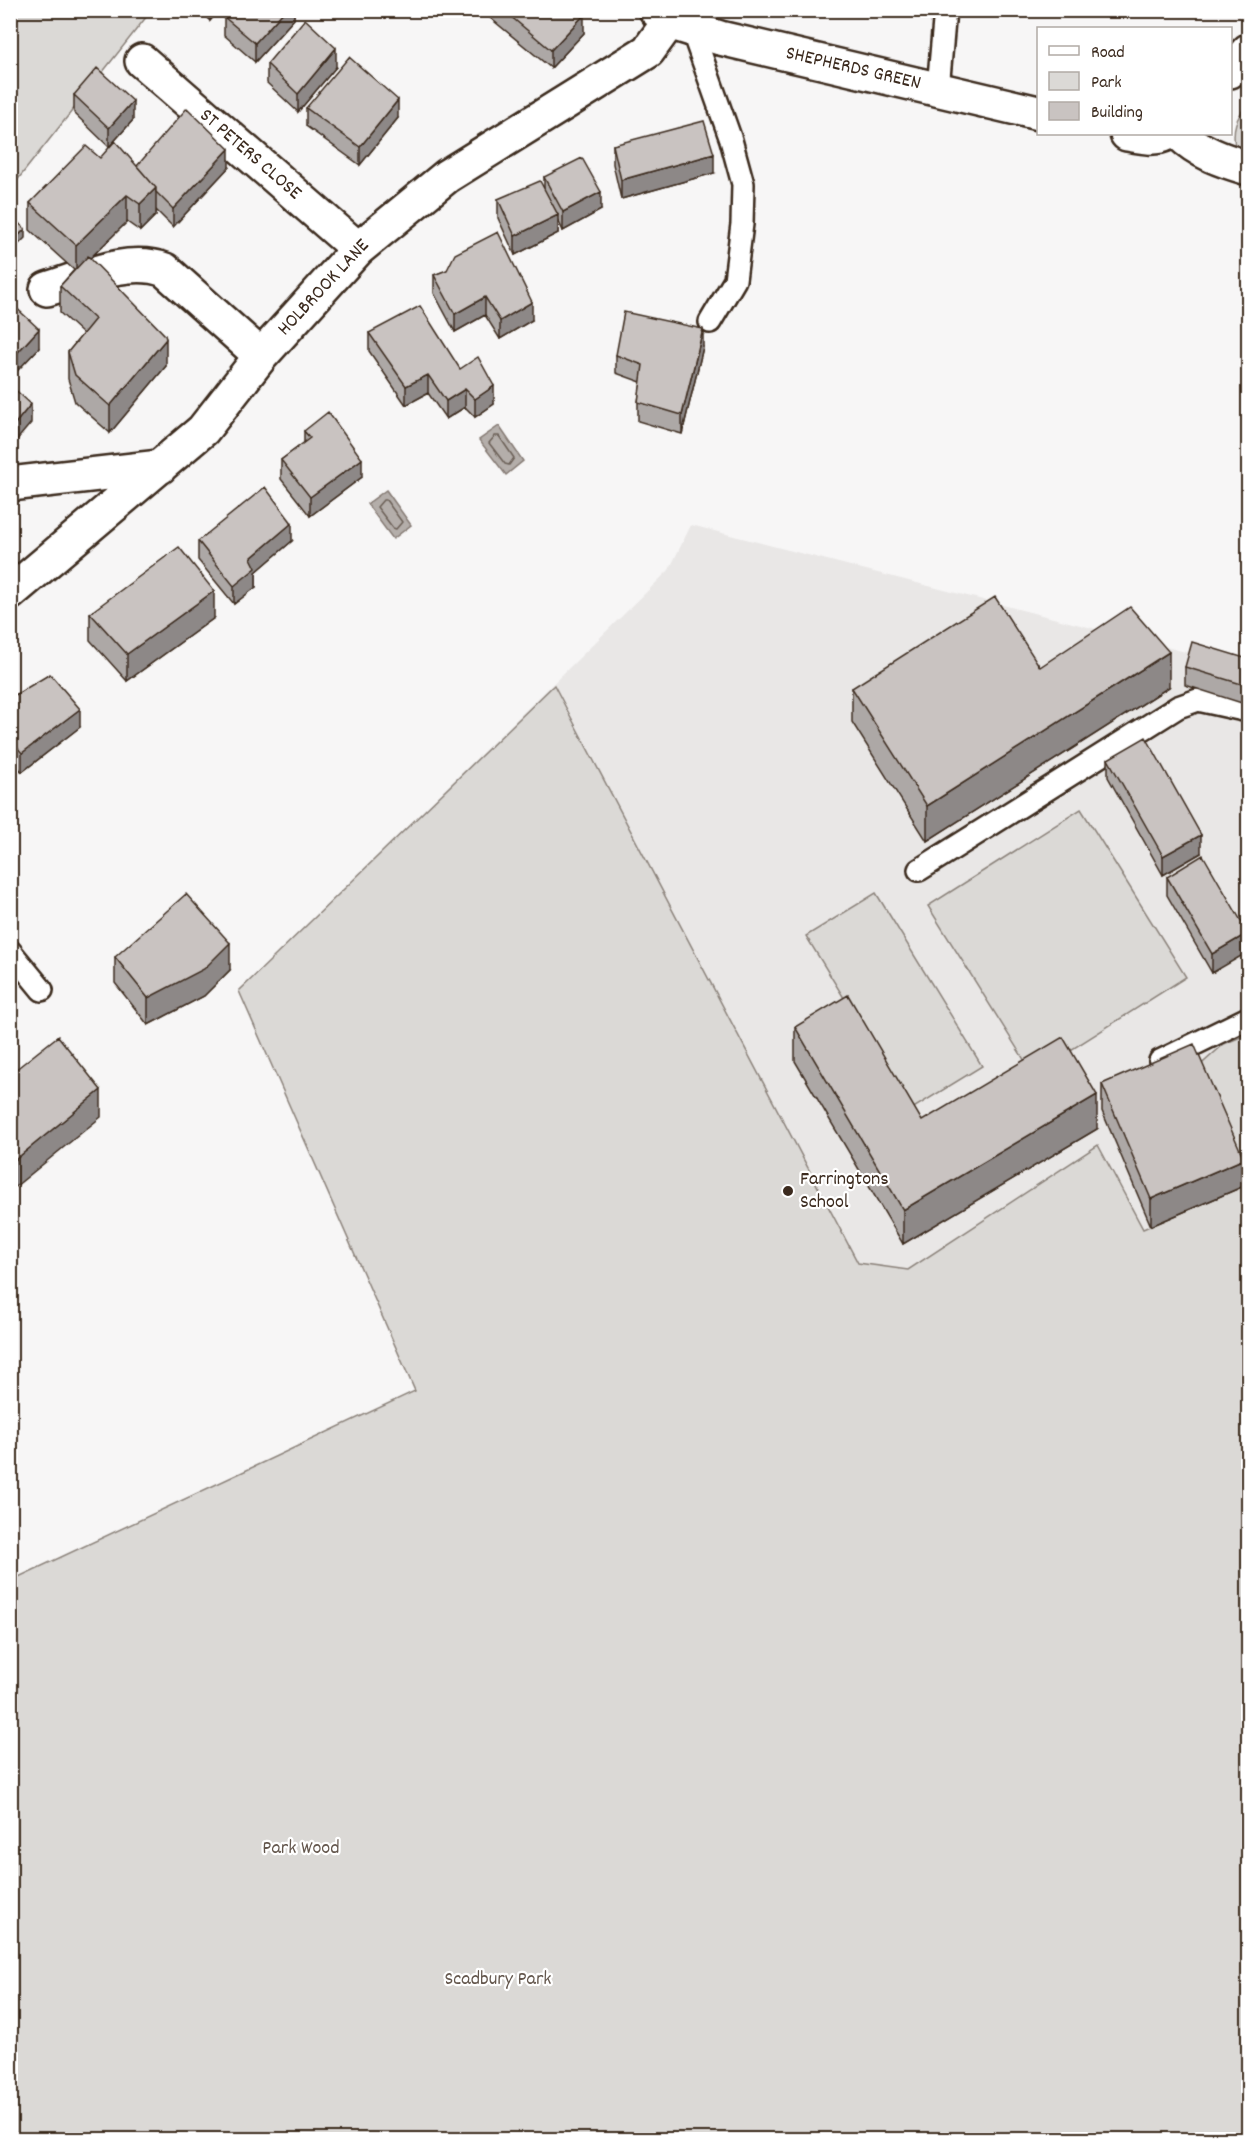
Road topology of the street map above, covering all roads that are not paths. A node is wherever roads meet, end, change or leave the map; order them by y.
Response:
1 (945, 10) edge
2 (672, 21) edge
3 (1248, 51) edge
4 (142, 61) dead end
5 (1232, 69) edge
6 (938, 89) junction
7 (1037, 113) edge
8 (1135, 135) edge
9 (1164, 135) edge
10 (1181, 135) edge
11 (1248, 168) edge
12 (358, 249) junction
13 (47, 289) dead end
14 (710, 322) dead end
15 (261, 356) junction
16 (160, 467) junction
17 (10, 484) edge
18 (10, 593) edge
19 (1248, 711) edge
20 (919, 870) dead end
21 (10, 951) edge
22 (42, 990) dead end
23 (1248, 1018) edge
24 (1139, 1071) edge

1 - 6 lane
2 - 6 street, SHEPHERDS GREEN
2 - 12 street, HOLBROOK LANE
2 - 14 lane
3 - 5 street
4 - 12 street, ST PETERS CLOSE
6 - 7 street, SHEPHERDS GREEN
8 - 9 street
10 - 11 street
12 - 15 street, HOLBROOK LANE
13 - 15 street
15 - 16 street, HOLBROOK LANE
16 - 17 street
16 - 18 street, HOLBROOK LANE
19 - 20 lane
21 - 22 lane
23 - 24 lane

